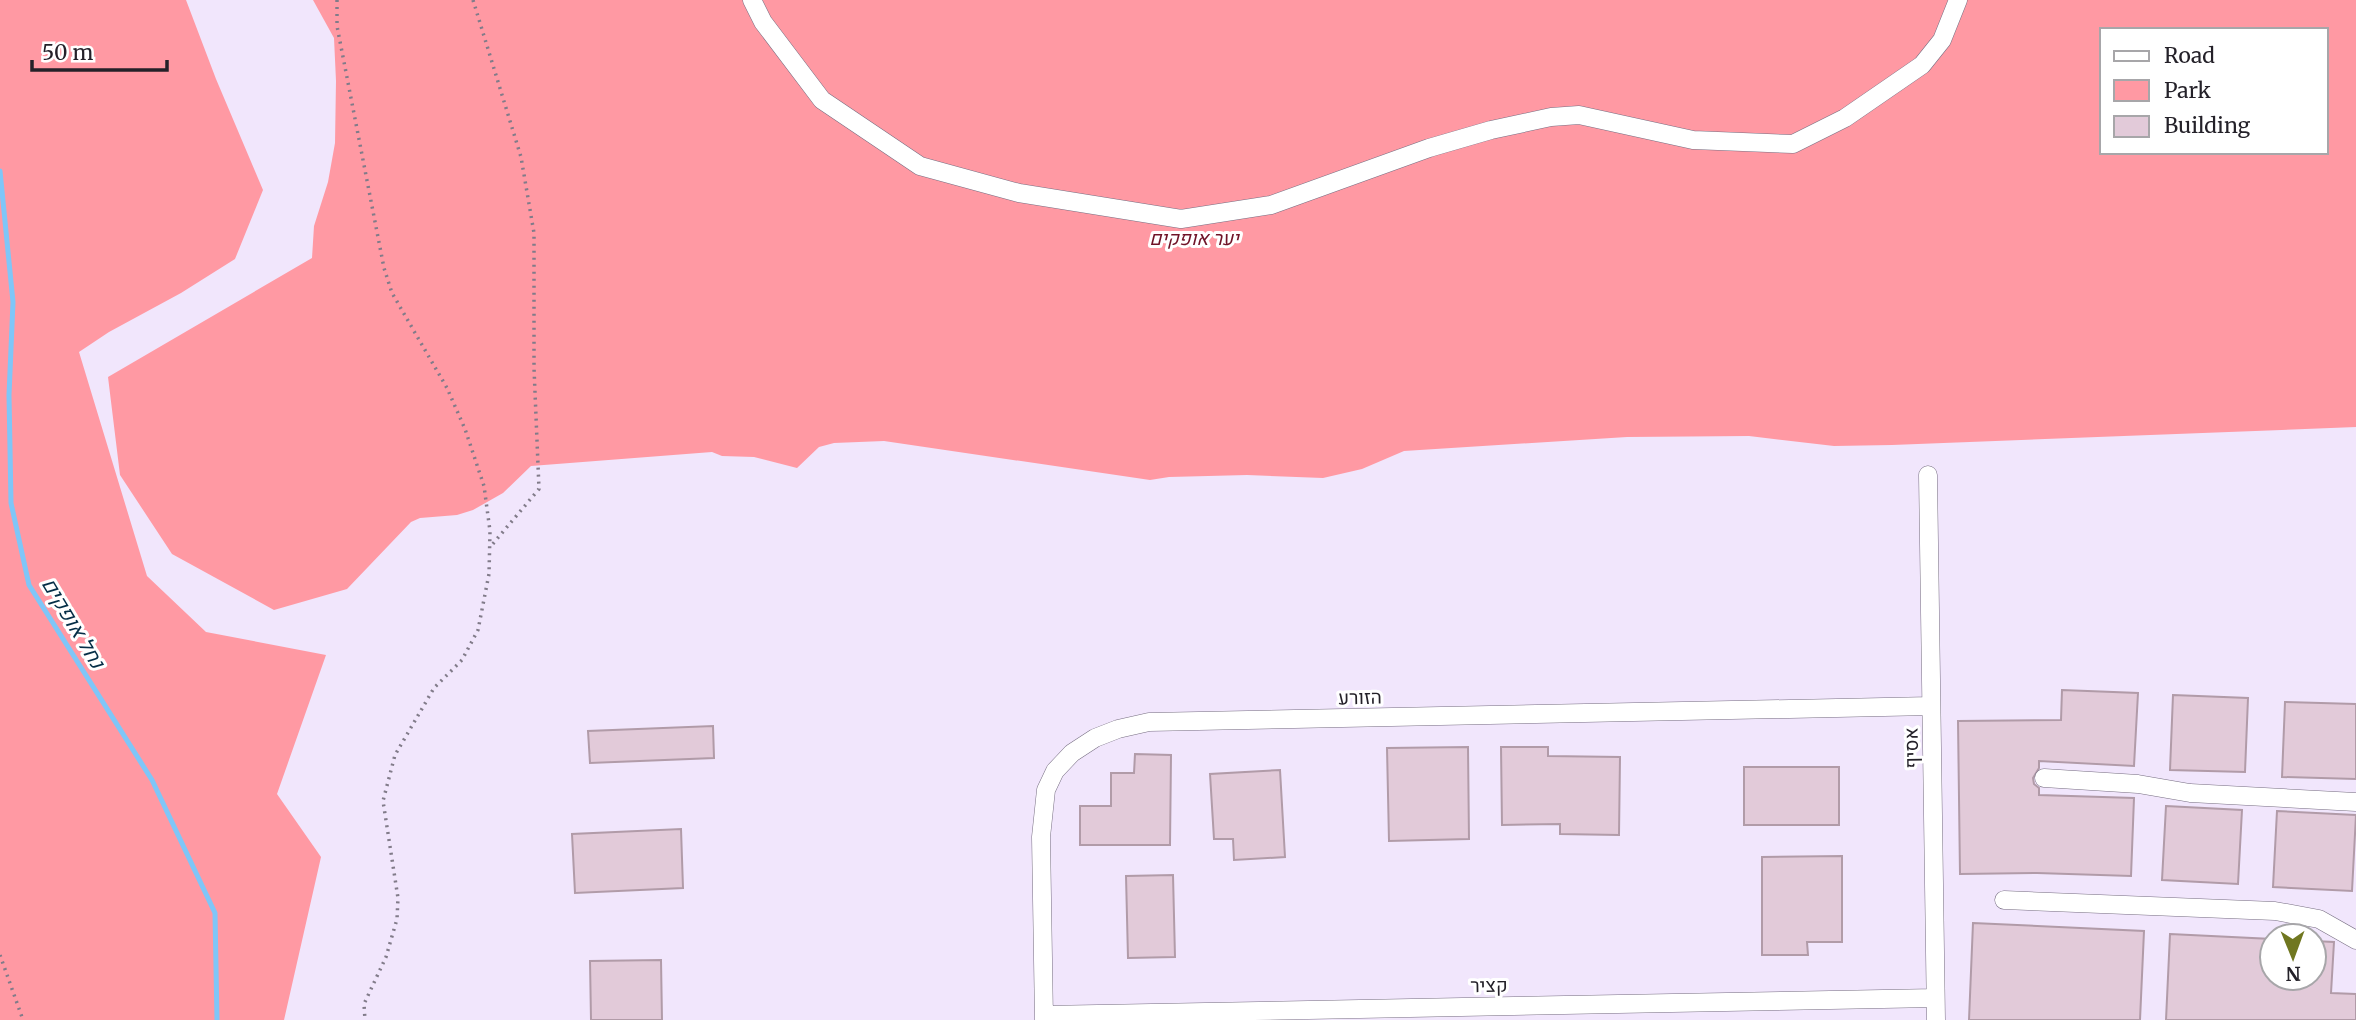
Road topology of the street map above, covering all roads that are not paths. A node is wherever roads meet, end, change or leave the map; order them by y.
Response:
1 (751, 0) edge
2 (1958, 0) edge
3 (1928, 475) dead end
4 (1931, 706) junction
5 (2044, 778) dead end
6 (2356, 802) edge
7 (2004, 900) dead end
8 (2356, 940) edge
9 (1935, 998) junction
10 (1044, 1018) edge
11 (1936, 1020) edge

1 - 2 street
3 - 4 street, אסיף
4 - 9 street, אסיף
4 - 10 street, הזורע
5 - 6 street
7 - 8 street
9 - 10 street, קציר
9 - 11 street, אסיף

